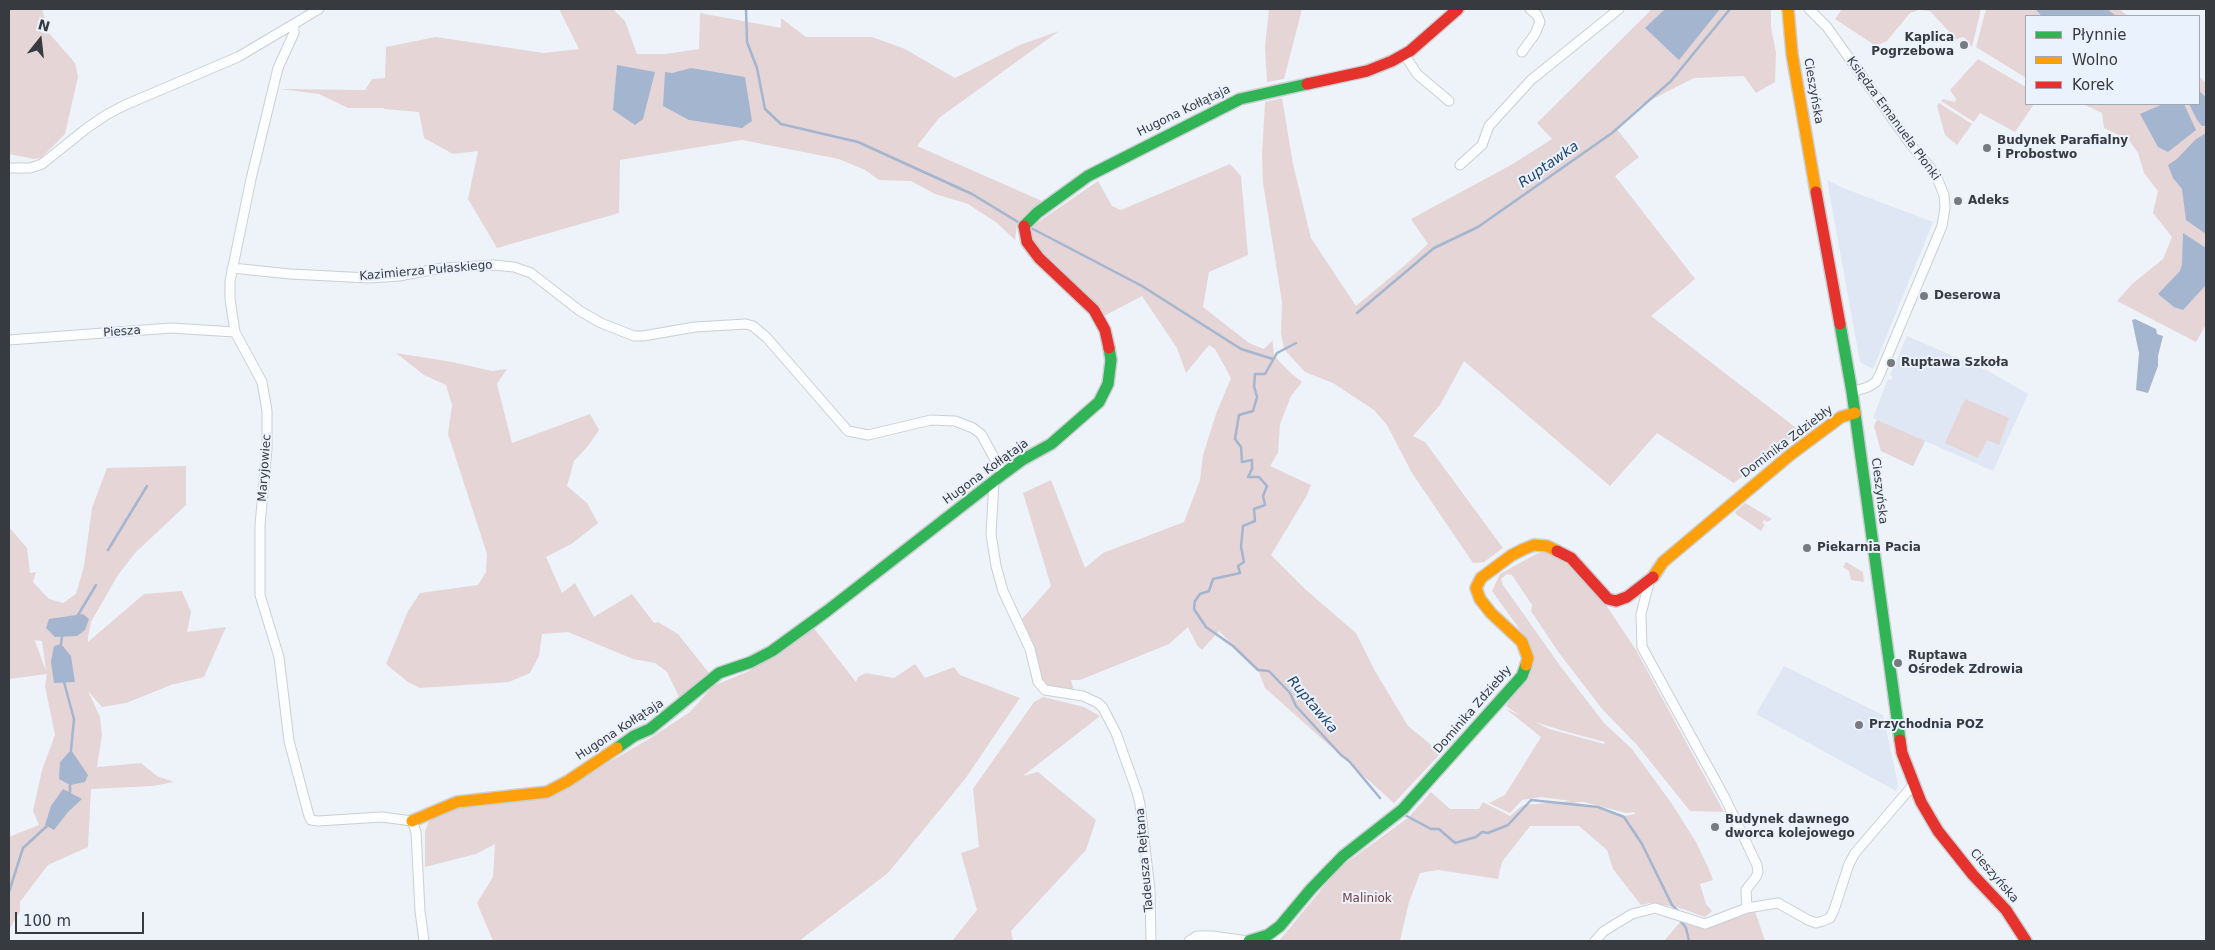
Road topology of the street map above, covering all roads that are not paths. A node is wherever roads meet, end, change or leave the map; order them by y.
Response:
1 (319, 9) edge
2 (1458, 9) edge
3 (1530, 9) edge
4 (1618, 9) edge
5 (1788, 9) edge
6 (1810, 9) edge
7 (294, 25) junction
8 (1522, 52) dead end
9 (1404, 54) junction
10 (1449, 101) dead end
11 (1460, 165) dead end
12 (9, 168) edge
13 (232, 268) junction
14 (235, 332) junction
15 (9, 340) edge
16 (1852, 392) junction
17 (1855, 413) junction
18 (998, 477) junction
19 (1651, 579) junction
20 (1914, 784) junction
21 (412, 821) junction
22 (1747, 908) junction
23 (424, 941) edge
24 (1152, 941) edge
25 (1189, 941) edge
26 (1249, 941) edge
27 (1595, 941) edge
28 (2026, 941) edge

1 - 7 street
2 - 9 street, Hugona Kołłątaja
3 - 8 street
4 - 11 street
5 - 16 street, Cieszyńska
6 - 16 street, Księdza Emanuela Płonki
7 - 12 street
7 - 13 street, Maryjowiec
9 - 10 street
9 - 18 street, Hugona Kołłątaja
13 - 14 street, Maryjowiec
13 - 18 street, Kazimierza Pułaskiego
14 - 15 street, Piesza
14 - 21 street, Maryjowiec
16 - 17 street, Cieszyńska
17 - 19 street, Dominika Zdziebły
17 - 20 street, Cieszyńska
18 - 21 street, Hugona Kołłątaja
18 - 24 street, Tadeusza Rejtana
19 - 22 street, Dominika Zdziebły
19 - 26 street, Dominika Zdziebły
20 - 22 street
20 - 28 street, Cieszyńska
21 - 23 street
22 - 27 street
25 - 26 street, Dominika Zdziebły

